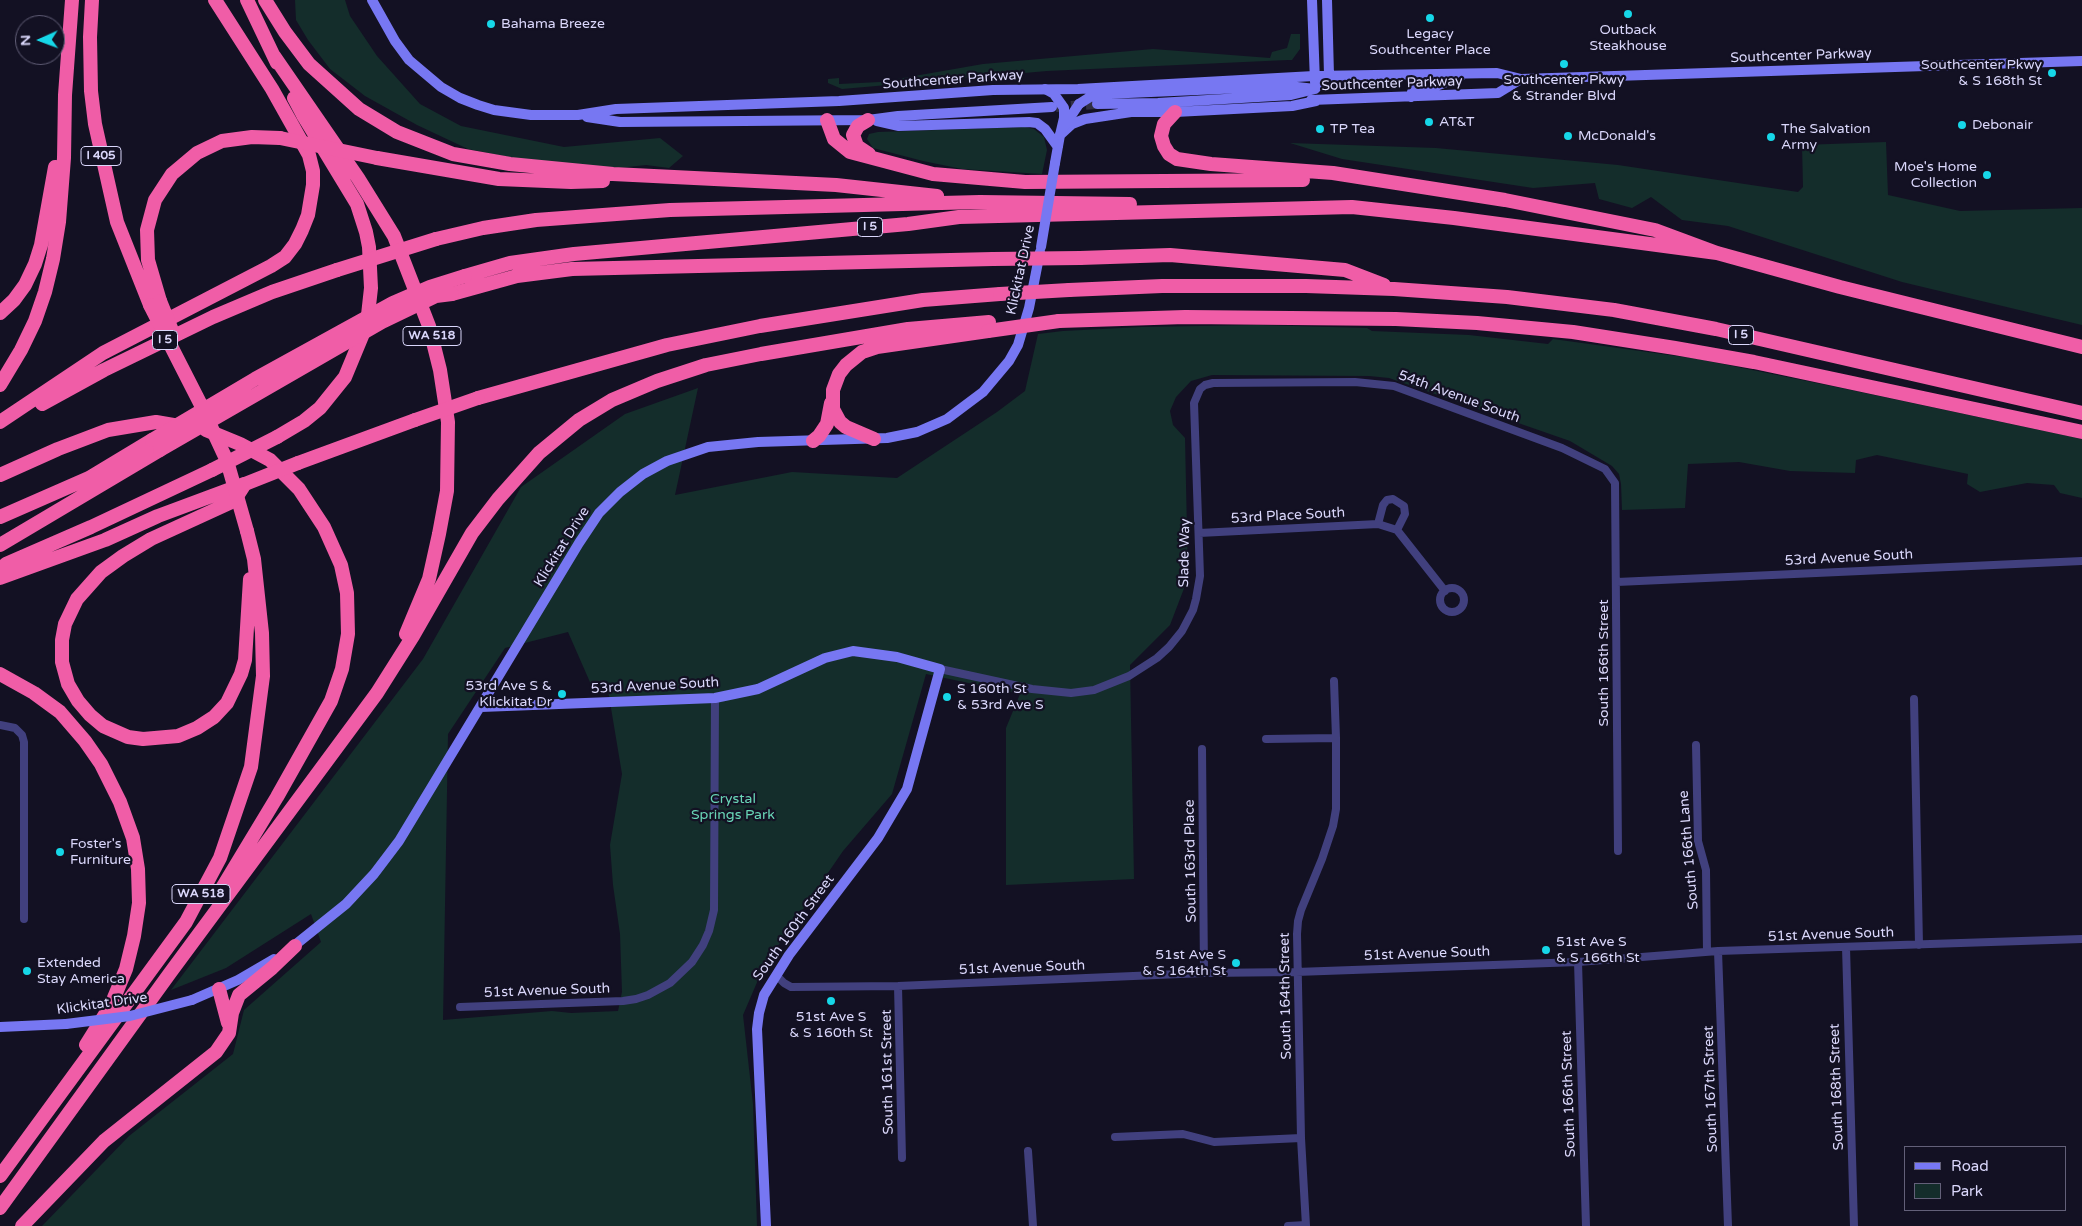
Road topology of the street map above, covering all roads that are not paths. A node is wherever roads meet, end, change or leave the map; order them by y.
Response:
1 (72, 0) edge
2 (92, 0) edge
3 (214, 0) edge
4 (247, 0) edge
5 (266, 0) edge
6 (372, 0) edge
7 (1312, 0) edge
8 (1327, 0) edge
9 (274, 56) junction
10 (2082, 61) edge
11 (1466, 74) junction
12 (1329, 75) junction
13 (1314, 76) junction
14 (1521, 79) junction
15 (1091, 87) junction
16 (1045, 89) junction
17 (1315, 89) junction
18 (65, 95) junction
19 (1290, 95) junction
20 (1411, 97) junction
21 (1316, 100) junction
22 (1079, 104) junction
23 (1097, 104) tunnel mouth
24 (1052, 107) tunnel mouth
25 (1175, 112) junction
26 (578, 116) junction
27 (827, 120) junction
28 (868, 120) junction
29 (1060, 135) junction
30 (1058, 146) junction
31 (876, 159) junction
32 (1389, 182) junction
33 (784, 183) junction
34 (980, 202) junction
35 (1278, 209) junction
36 (1716, 253) junction
37 (1394, 289) junction
38 (155, 303) junction
39 (0, 313) edge
40 (1059, 321) junction
41 (988, 326) junction
42 (1024, 326) junction
43 (2082, 346) edge
44 (0, 384) edge
45 (1200, 389) joint
46 (832, 396) junction
47 (2082, 413) edge
48 (0, 422) edge
49 (0, 427) edge
50 (2082, 432) edge
51 (874, 439) junction
52 (813, 441) junction
53 (156, 445) junction
54 (0, 475) edge
55 (1611, 476) joint
56 (245, 484) junction
57 (0, 518) edge
58 (1378, 524) junction
59 (1397, 530) junction
60 (1198, 533) junction
61 (0, 545) edge
62 (254, 559) junction
63 (2082, 561) edge
64 (0, 570) edge
65 (0, 578) edge
66 (1617, 582) junction
67 (1445, 591) dead end
68 (940, 669) junction
69 (0, 674) edge
70 (1334, 681) dead end
71 (377, 693) junction
72 (715, 698) junction
73 (1914, 699) dead end
74 (481, 707) junction
75 (0, 725) edge
76 (1336, 738) junction
77 (1266, 739) dead end
78 (1696, 746) dead end
79 (1202, 749) dead end
80 (1618, 851) dead end
81 (24, 919) dead end
82 (2082, 939) edge
83 (1920, 945) junction
84 (295, 946) junction
85 (1846, 948) junction
86 (1718, 951) junction
87 (1707, 952) junction
88 (1578, 962) junction
89 (1296, 972) junction
90 (170, 973) junction
91 (1204, 973) junction
92 (776, 975) junction
93 (898, 986) junction
94 (219, 989) junction
95 (460, 1007) dead end
96 (0, 1027) edge
97 (229, 1033) junction
98 (1115, 1137) dead end
99 (1301, 1138) junction
100 (1028, 1151) dead end
101 (902, 1158) dead end
102 (0, 1172) edge
103 (0, 1176) edge
104 (0, 1208) edge
105 (22, 1226) edge
106 (766, 1226) edge
107 (1033, 1226) edge
108 (1288, 1226) edge
109 (1306, 1226) edge
110 (1586, 1226) edge
111 (1728, 1226) edge
112 (1854, 1226) edge

1 - 18 highway
2 - 38 highway, I 405
3 - 48 highway
4 - 9 highway
5 - 33 highway
6 - 26 main road, Southcenter Parkway
7 - 13 main road
8 - 12 main road
9 - 64 highway, bridge
9 - 71 highway, WA 518
10 - 14 main road, Southcenter Parkway
11 - 12 main road, Southcenter Parkway
11 - 14 main road, Southcenter Parkway
11 - 20 main road
12 - 13 main road, Southcenter Parkway
12 - 17 main road, Southcenter Parkway
13 - 15 main road, Southcenter Parkway
13 - 17 main road
14 - 20 main road, Southcenter Parkway
15 - 16 main road, Southcenter Parkway
15 - 22 main road
16 - 26 main road, Southcenter Parkway
16 - 29 main road, Klickitat Drive, bridge
17 - 19 main road, Southcenter Parkway
17 - 21 main road
17 - 22 main road
18 - 39 highway
18 - 44 highway
19 - 21 main road, Southcenter Parkway
19 - 23 main road, Southcenter Parkway
20 - 21 main road, Southcenter Parkway
21 - 25 main road
22 - 29 main road, bridge
24 - 28 main road, Southcenter Parkway
25 - 29 main road
25 - 32 highway
26 - 27 main road, Southcenter Parkway
27 - 28 main road, Southcenter Parkway
27 - 31 highway
28 - 30 main road
28 - 31 highway
29 - 30 main road, Klickitat Drive
30 - 42 main road, Klickitat Drive, bridge
31 - 32 highway
32 - 36 highway
33 - 34 highway
33 - 38 highway, bridge
34 - 35 highway, I 5
34 - 49 highway, I 5, bridge
35 - 36 highway, I 5
35 - 53 highway, I 5, bridge
36 - 43 highway, I 5
37 - 47 highway, I 5
37 - 53 highway, I 5, bridge
37 - 56 highway, I 5, bridge
38 - 62 highway, I 405, bridge
40 - 41 highway, bridge
40 - 42 highway, bridge
40 - 50 highway
41 - 42 highway, bridge
41 - 46 highway
41 - 71 highway
42 - 51 main road, Klickitat Drive
45 - 55 street, 54th Avenue South
45 - 60 street, Slade Way
46 - 51 highway
46 - 52 highway
51 - 52 main road, Klickitat Drive
52 - 74 main road, Klickitat Drive
53 - 57 highway, I 5
53 - 61 highway, I 5
54 - 90 highway
55 - 66 street, South 166th Street
56 - 62 highway, bridge
56 - 65 highway, I 5, bridge
58 - 59 street, 53rd Place South
58 - 59 street
58 - 60 street, 53rd Place South
59 - 67 street
60 - 68 street, Slade Way
62 - 103 highway, WA 518
63 - 66 street, 53rd Avenue South
66 - 80 street, South 166th Street
68 - 72 main road, 53rd Avenue South
68 - 92 main road, South 160th Street
69 - 102 highway
70 - 76 street, South 164th Street
71 - 90 highway, WA 518
72 - 74 main road, 53rd Avenue South
72 - 95 street, 51st Avenue South
73 - 83 street
74 - 84 main road, Klickitat Drive
75 - 81 street
76 - 77 street
76 - 89 street, South 164th Street
78 - 87 street, South 166th Lane
79 - 91 street, South 163rd Place
82 - 83 street, 51st Avenue South
83 - 85 street, 51st Avenue South
84 - 94 main road, Klickitat Drive
84 - 97 highway
85 - 86 street, 51st Avenue South
85 - 112 street, South 168th Street
86 - 87 street, 51st Avenue South
86 - 111 street, South 167th Street
87 - 88 street, 51st Avenue South
88 - 89 street, 51st Avenue South
88 - 110 street, South 166th Street
89 - 91 street, 51st Avenue South
89 - 99 street, South 164th Street
90 - 104 highway, WA 518
91 - 93 street, 51st Avenue South
92 - 93 street, 51st Avenue South
92 - 106 main road, South 160th Street
93 - 101 street, South 161st Street
94 - 96 main road, Klickitat Drive, bridge
94 - 97 highway
97 - 105 highway
98 - 99 street
99 - 109 street, South 164th Street
100 - 107 street
108 - 109 street

